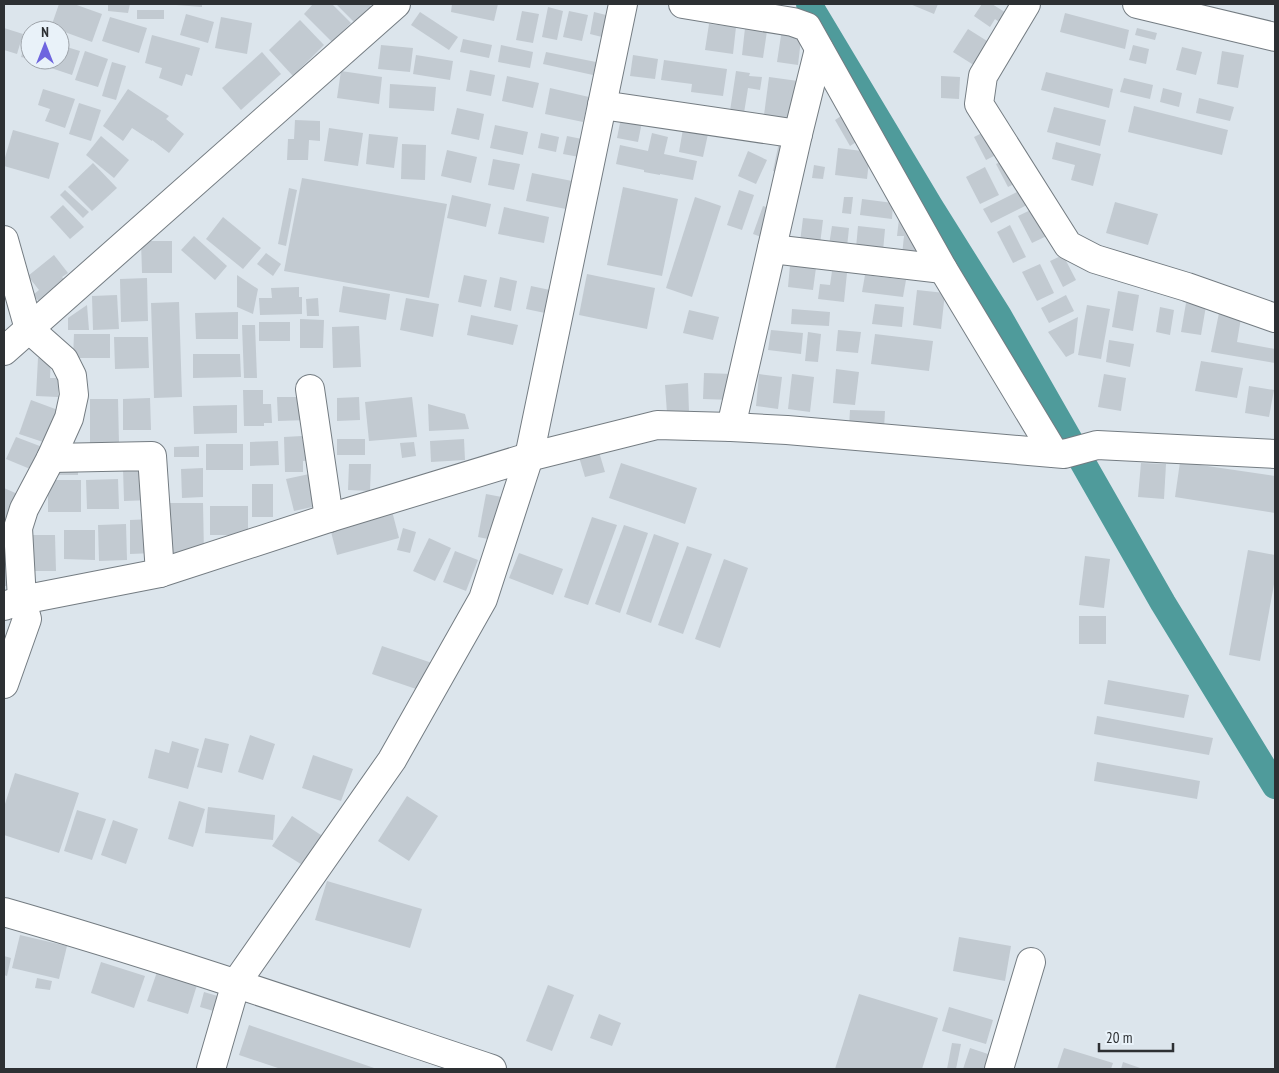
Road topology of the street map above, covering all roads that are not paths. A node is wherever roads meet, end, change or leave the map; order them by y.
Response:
1 (396, 4) edge
2 (623, 4) edge
3 (683, 4) edge
4 (1026, 4) edge
5 (1137, 4) edge
6 (1275, 37) edge
7 (819, 49) junction
8 (602, 105) junction
9 (798, 134) junction
10 (4, 240) edge
11 (772, 249) junction
12 (943, 269) junction
13 (1275, 318) edge
14 (11, 340) edge
15 (310, 389) dead end
16 (731, 427) junction
17 (1059, 453) junction
18 (1275, 454) edge
19 (51, 458) junction
20 (529, 458) junction
21 (329, 518) junction
22 (160, 573) junction
23 (13, 603) edge
24 (4, 684) edge
25 (4, 912) edge
26 (1031, 962) dead end
27 (236, 983) junction
28 (211, 1069) edge
29 (492, 1069) edge
30 (999, 1069) edge

1 - 14 street
2 - 8 street
3 - 7 street
4 - 13 street
5 - 6 street
7 - 9 street
7 - 12 street
8 - 9 street
8 - 20 street
9 - 11 street
10 - 14 street
11 - 12 street
11 - 16 street
12 - 17 street
14 - 19 street
15 - 21 street
16 - 17 street
16 - 20 street
17 - 18 street
19 - 22 street
19 - 23 street
20 - 21 street
20 - 27 street
21 - 22 street
22 - 23 street
23 - 24 street
25 - 27 street
26 - 30 street
27 - 28 street
27 - 29 street

